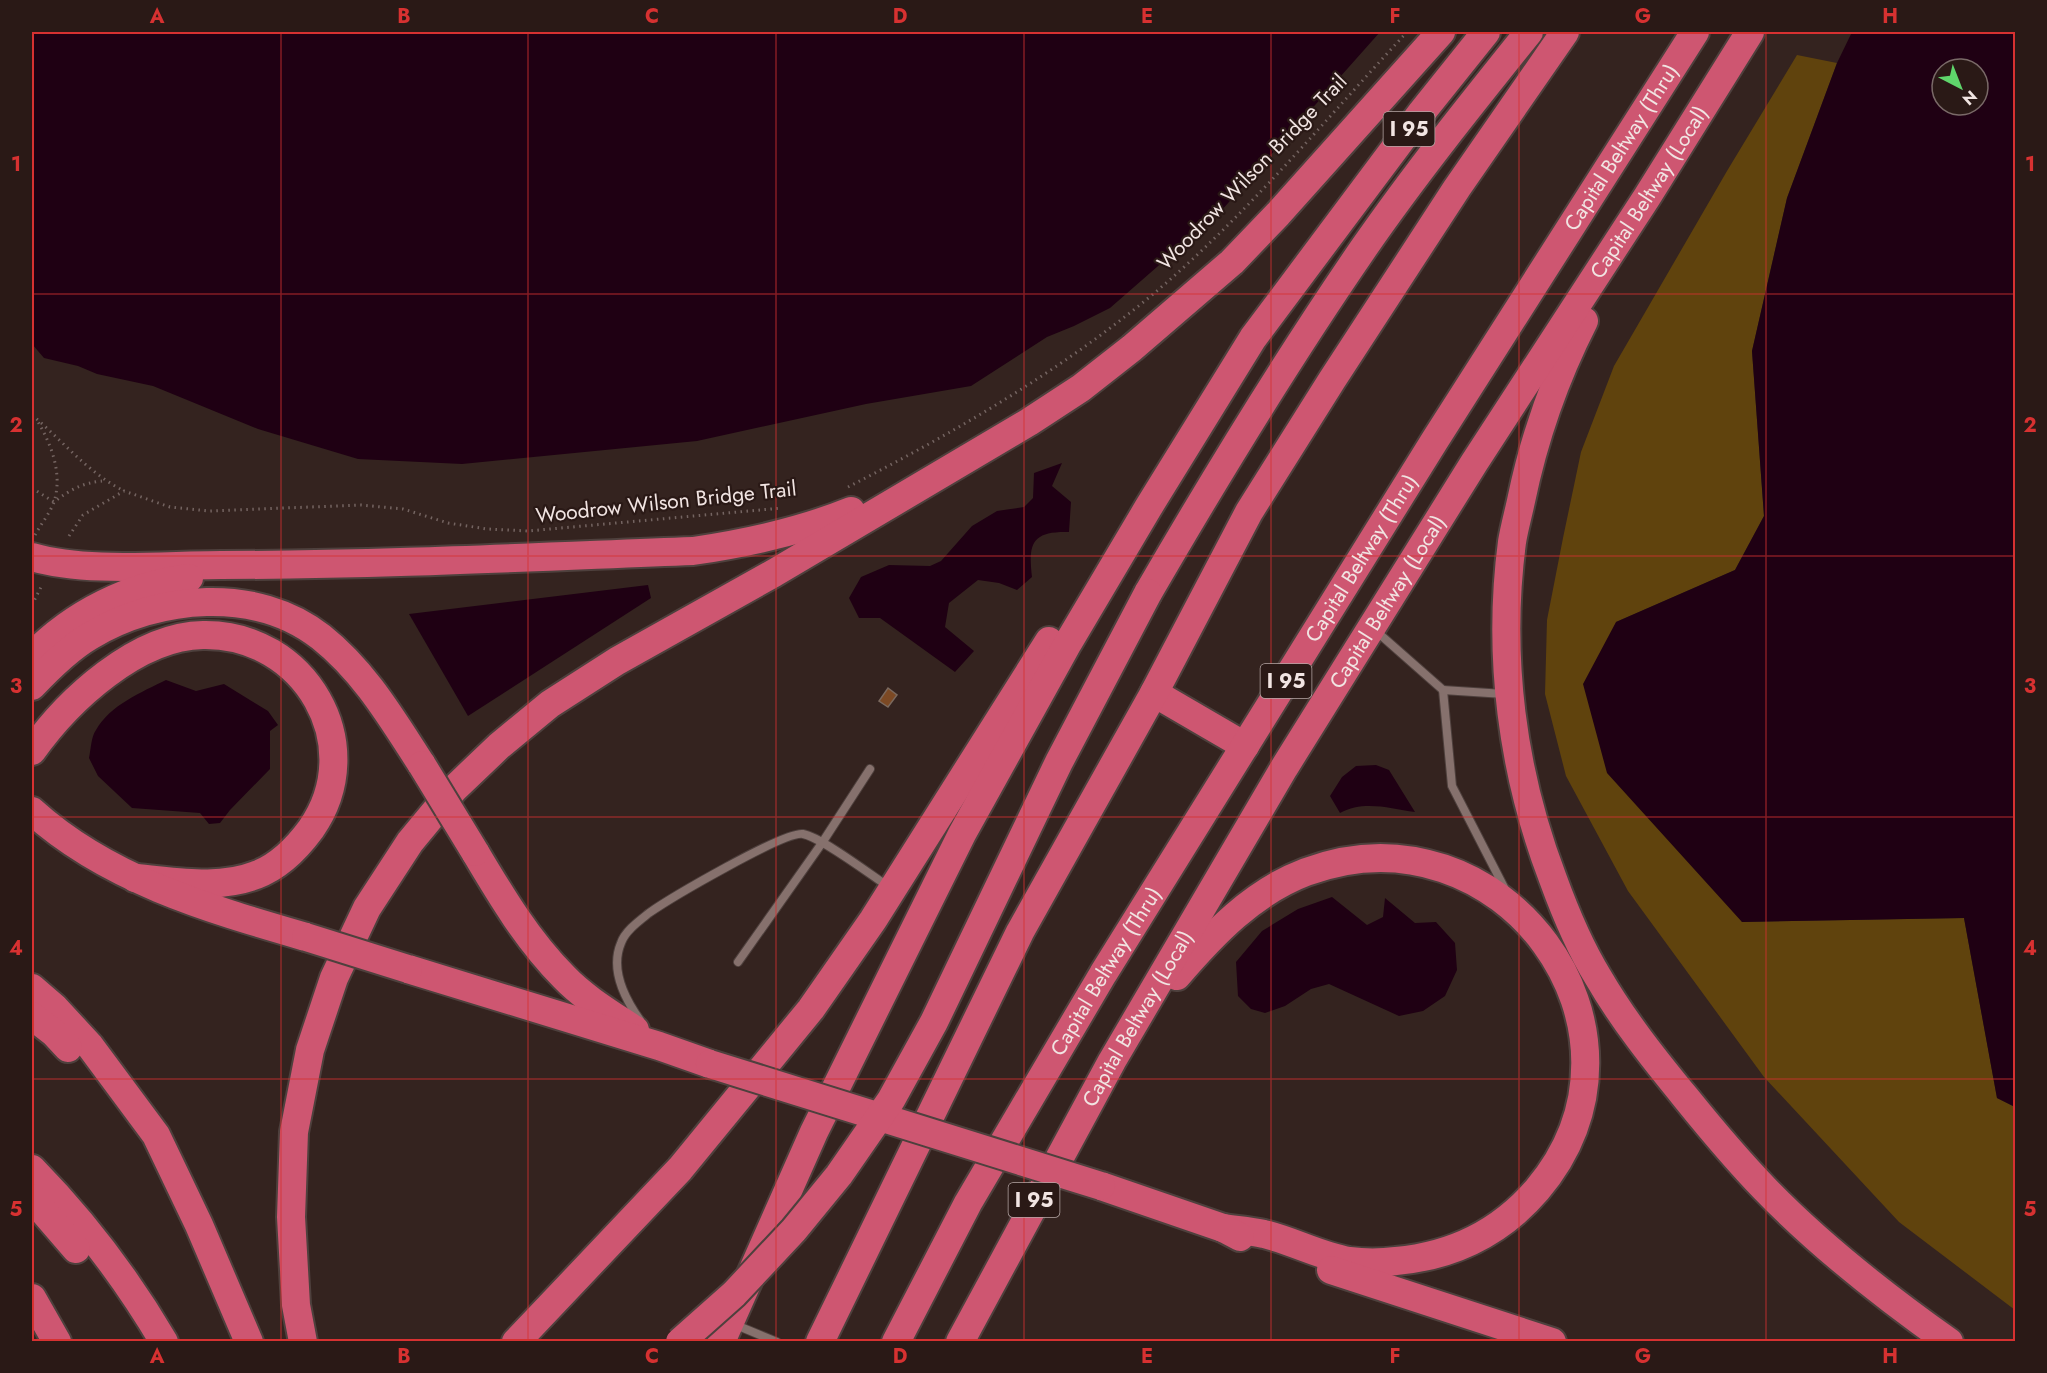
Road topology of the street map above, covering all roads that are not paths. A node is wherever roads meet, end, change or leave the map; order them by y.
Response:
1 (1441, 32) edge
2 (1486, 32) edge
3 (1529, 32) edge
4 (1565, 32) edge
5 (1695, 32) edge
6 (1750, 32) edge
7 (1647, 197) junction
8 (1254, 338) junction
9 (951, 466) junction
10 (32, 547) edge
11 (289, 565) junction
12 (1372, 627) junction
13 (32, 656) edge
14 (32, 686) edge
15 (1443, 690) junction
16 (1154, 693) junction
17 (1509, 694) junction
18 (1245, 746) junction
19 (32, 751) edge
20 (870, 769) dead end
21 (34, 813) edge
22 (822, 843) junction
23 (135, 878) junction
24 (892, 889) junction
25 (1517, 910) junction
26 (738, 962) dead end
27 (32, 988) edge
28 (32, 1016) edge
29 (653, 1037) junction
30 (1112, 1061) junction
31 (32, 1168) edge
32 (32, 1198) edge
33 (1222, 1228) junction
34 (32, 1298) edge
35 (725, 1332) edge
36 (57, 1341) edge
37 (144, 1341) edge
38 (164, 1341) edge
39 (230, 1341) edge
40 (249, 1341) edge
41 (303, 1341) edge
42 (516, 1341) edge
43 (680, 1341) edge
44 (777, 1341) edge
45 (820, 1341) edge
46 (896, 1341) edge
47 (960, 1341) edge
48 (1552, 1341) edge
49 (1949, 1341) edge

1 - 9 highway
2 - 8 highway, I 95
3 - 43 highway, bridge
4 - 16 highway
5 - 18 highway, Capital Beltway (Thru) / I 95
6 - 7 highway, Capital Beltway (Local) / I 95
7 - 12 highway, Capital Beltway (Local) / I 95
7 - 17 highway
8 - 24 highway
8 - 35 highway, I 95
9 - 11 highway
9 - 41 highway
10 - 11 highway
11 - 13 highway
12 - 15 lane
12 - 30 highway, Capital Beltway (Local) / I 95
14 - 29 highway, bridge
15 - 17 lane
15 - 25 lane
16 - 18 highway
16 - 45 highway
17 - 49 highway
18 - 46 highway, Capital Beltway (Thru) / I 95
19 - 23 highway
20 - 22 lane
21 - 23 highway
22 - 24 lane
22 - 26 lane
22 - 29 lane
23 - 29 highway, bridge
24 - 42 highway
25 - 30 highway
25 - 33 highway
27 - 40 highway
28 - 39 highway
29 - 33 highway, bridge
30 - 47 highway, Capital Beltway (Local) / I 95
31 - 38 highway
32 - 37 highway
33 - 48 highway
34 - 36 highway
35 - 44 lane

